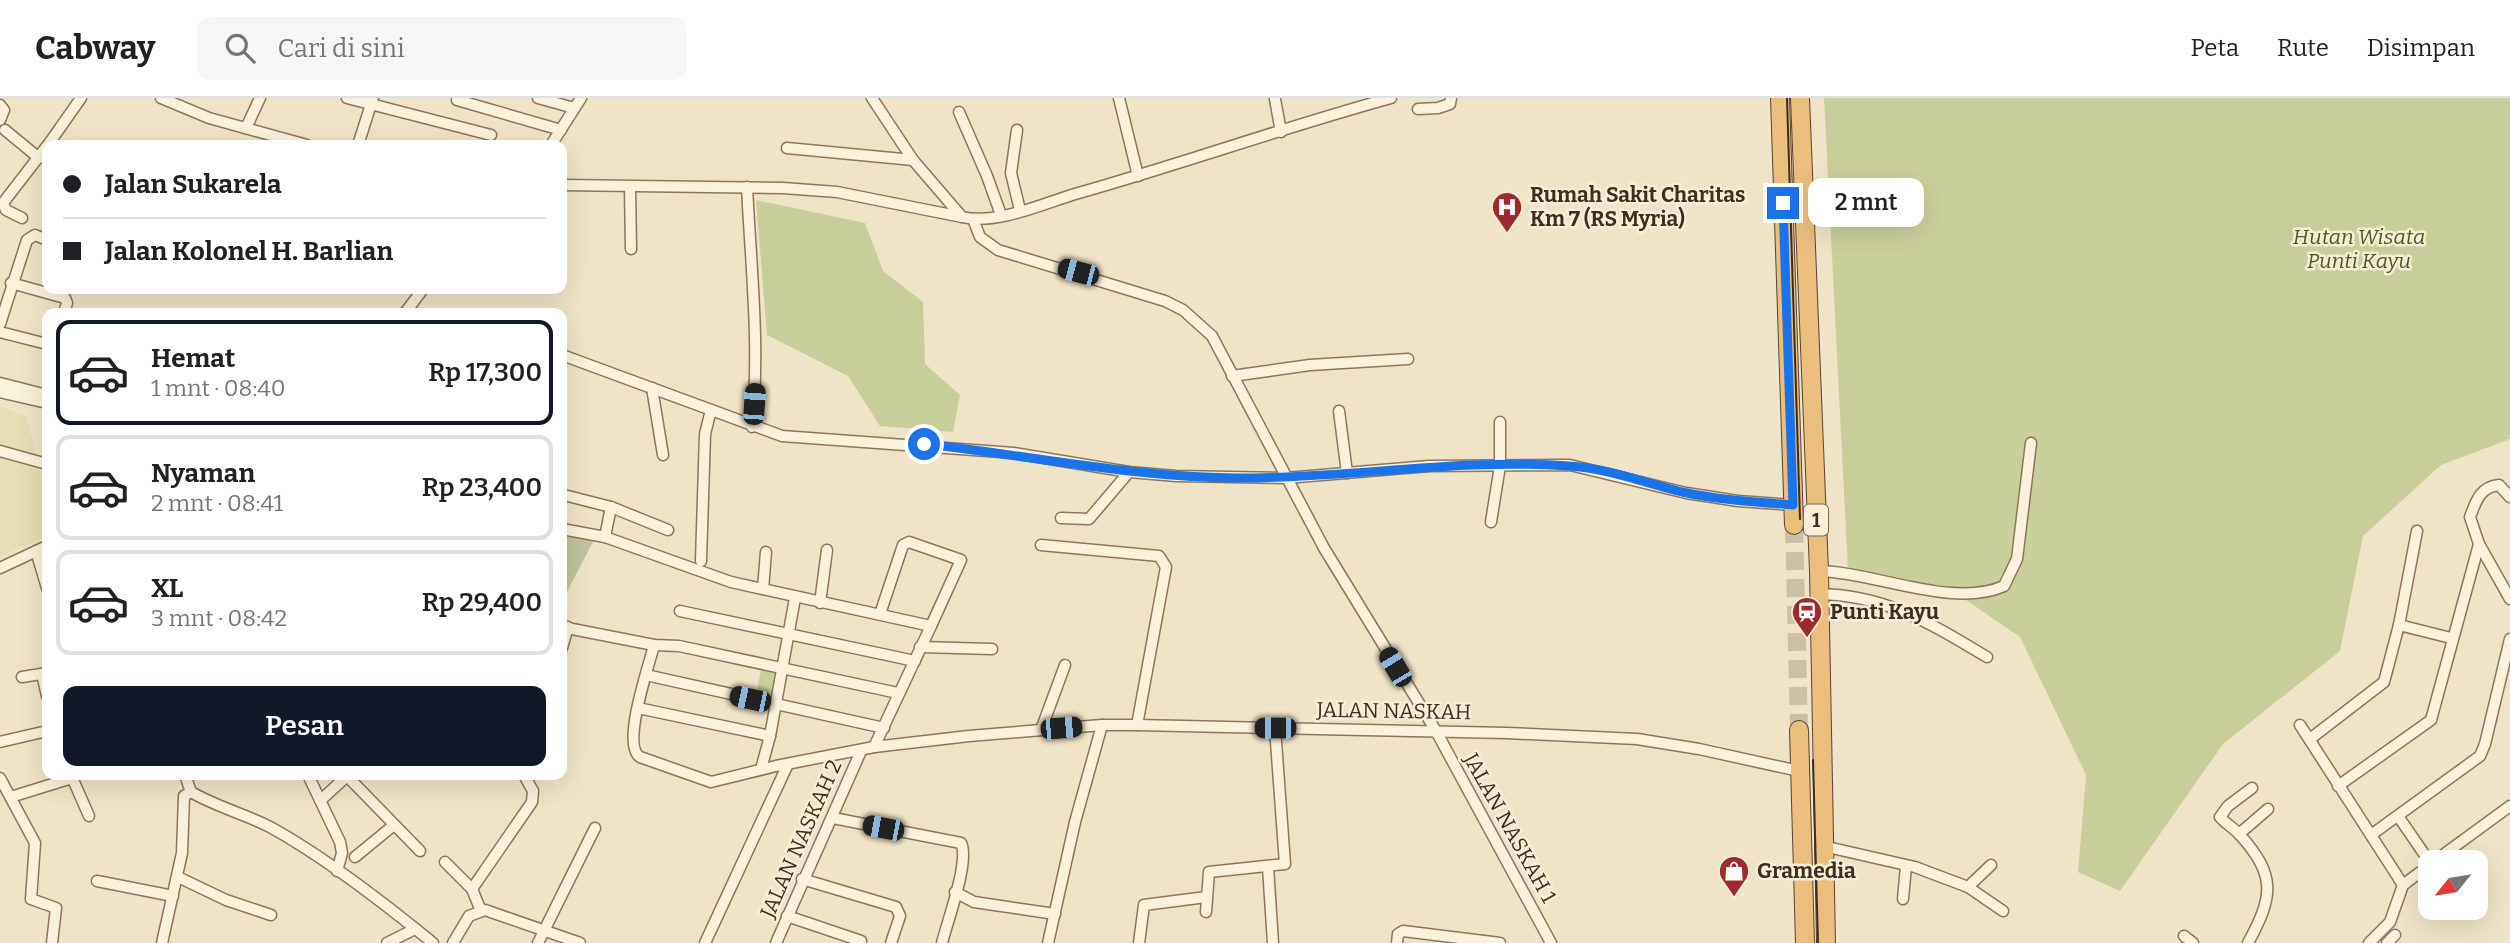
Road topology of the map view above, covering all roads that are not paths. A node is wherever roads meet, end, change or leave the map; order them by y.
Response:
1 (81, 98) edge
2 (161, 98) edge
3 (260, 98) edge
4 (347, 98) edge
5 (538, 98) edge
6 (872, 98) edge
7 (1119, 98) edge
8 (1391, 98) edge
9 (1451, 98) edge
10 (1780, 98) edge
11 (1800, 98) edge
12 (1275, 99) edge
13 (457, 100) dead end
14 (371, 102) edge
15 (578, 103) edge
16 (0, 105) edge
17 (1418, 109) dead end
18 (959, 112) dead end
19 (3, 125) edge
20 (246, 128) junction
21 (561, 130) junction
22 (1017, 130) dead end
23 (1281, 132) junction
24 (491, 135) dead end
25 (51, 140) edge
26 (289, 140) edge
27 (360, 140) edge
28 (554, 140) edge
29 (787, 148) dead end
30 (42, 154) edge
31 (39, 158) junction
32 (913, 160) junction
33 (1138, 176) junction
34 (567, 184) edge
35 (630, 187) junction
36 (747, 187) junction
37 (1020, 210) junction
38 (1001, 215) junction
39 (22, 218) dead end
40 (967, 218) junction
41 (42, 238) edge
42 (631, 249) dead end
43 (11, 283) junction
44 (42, 292) edge
45 (51, 294) edge
46 (66, 308) edge
47 (0, 324) edge
48 (0, 332) edge
49 (42, 343) edge
50 (567, 357) edge
51 (1408, 359) dead end
52 (1232, 376) junction
53 (0, 383) edge
54 (652, 388) junction
55 (0, 392) edge
56 (42, 395) edge
57 (42, 402) edge
58 (711, 410) junction
59 (1339, 411) dead end
60 (1500, 422) dead end
61 (752, 427) junction
62 (2031, 443) dead end
63 (0, 451) edge
64 (663, 455) dead end
65 (42, 463) edge
66 (1500, 466) junction
67 (1129, 472) junction
68 (1347, 473) junction
69 (1286, 478) junction
70 (568, 496) dead end
71 (2510, 497) edge
72 (1793, 505) junction
73 (611, 508) junction
74 (1061, 518) dead end
75 (1491, 522) dead end
76 (1794, 525) tunnel mouth
77 (567, 530) edge
78 (668, 530) dead end
79 (2417, 531) dead end
80 (605, 537) junction
81 (2479, 544) junction
82 (1041, 545) dead end
83 (42, 548) edge
84 (827, 550) dead end
85 (36, 551) junction
86 (766, 552) dead end
87 (701, 561) dead end
88 (0, 568) edge
89 (42, 571) edge
90 (1819, 571) junction
91 (763, 589) junction
92 (1819, 594) junction
93 (796, 598) junction
94 (2510, 599) edge
95 (820, 603) junction
96 (680, 611) dead end
97 (880, 614) junction
98 (2399, 625) junction
99 (931, 626) junction
100 (567, 627) edge
101 (789, 635) junction
102 (2451, 638) junction
103 (2510, 639) edge
104 (654, 645) junction
105 (920, 647) junction
106 (992, 649) dead end
107 (1982, 654) dead end
108 (915, 661) junction
109 (1065, 665) dead end
110 (783, 671) junction
111 (42, 674) edge
112 (646, 675) junction
113 (22, 677) dead end
114 (898, 693) junction
115 (776, 705) junction
116 (638, 708) junction
117 (1102, 725) junction
118 (1137, 725) junction
119 (2300, 725) dead end
120 (884, 728) junction
121 (1275, 728) junction
122 (1041, 730) junction
123 (1799, 730) tunnel mouth
124 (1436, 731) junction
125 (42, 732) edge
126 (770, 736) junction
127 (2310, 739) junction
128 (0, 742) edge
129 (874, 747) junction
130 (861, 751) junction
131 (788, 764) junction
132 (761, 769) junction
133 (0, 770) edge
134 (1799, 771) junction
135 (0, 778) edge
136 (60, 780) edge
137 (73, 780) edge
138 (187, 780) edge
139 (311, 780) edge
140 (342, 780) edge
141 (352, 780) edge
142 (527, 780) edge
143 (534, 780) edge
144 (2338, 786) junction
145 (531, 788) junction
146 (2252, 788) dead end
147 (191, 792) junction
148 (14, 796) junction
149 (322, 799) junction
150 (2510, 806) edge
151 (2268, 809) dead end
152 (89, 816) dead end
153 (2398, 816) junction
154 (833, 818) junction
155 (394, 825) junction
156 (595, 828) dead end
157 (33, 832) dead end
158 (2239, 834) junction
159 (2371, 835) junction
160 (1823, 846) junction
161 (2422, 850) edge
162 (2449, 850) edge
163 (420, 852) dead end
164 (355, 857) dead end
165 (445, 862) dead end
166 (1991, 865) dead end
167 (1906, 866) junction
168 (1268, 867) junction
169 (337, 871) junction
170 (2418, 873) edge
171 (178, 877) junction
172 (802, 879) junction
173 (97, 881) dead end
174 (2403, 885) junction
175 (1968, 887) junction
176 (472, 889) junction
177 (955, 892) junction
178 (173, 896) junction
179 (1206, 897) junction
180 (1903, 899) dead end
181 (481, 911) junction
182 (2003, 911) dead end
183 (1206, 912) dead end
184 (1055, 914) junction
185 (271, 915) dead end
186 (787, 916) junction
187 (415, 929) junction
188 (544, 929) junction
189 (861, 941) dead end
190 (52, 943) edge
191 (162, 943) edge
192 (387, 943) edge
193 (433, 943) edge
194 (453, 943) edge
195 (538, 943) edge
196 (580, 943) edge
197 (705, 943) edge
198 (776, 943) edge
199 (891, 943) edge
200 (942, 943) edge
201 (1048, 943) edge
202 (1139, 943) edge
203 (1273, 943) edge
204 (1397, 943) edge
205 (1500, 943) edge
206 (1551, 943) edge
207 (1805, 943) edge
208 (1826, 943) edge
209 (2248, 943) edge
210 (2369, 943) edge

1 - 25 street
2 - 20 street
3 - 20 street
4 - 14 street
5 - 15 street
6 - 32 street, JALAN NASKAH 1
7 - 33 street
8 - 23 street
9 - 17 street
10 - 72 highway, 1
11 - 90 highway, 1
12 - 23 street
13 - 21 street
14 - 24 street
14 - 27 street
15 - 21 street
16 - 19 street
18 - 38 street
19 - 31 street
20 - 26 street
21 - 28 street
22 - 37 street
23 - 33 street
29 - 32 street
30 - 31 street
31 - 39 street
32 - 40 street, JALAN NASKAH 1
33 - 37 street
34 - 35 street
35 - 36 street
35 - 42 street
36 - 40 street
36 - 61 street
37 - 38 street
38 - 40 street
40 - 52 street, JALAN NASKAH 1
41 - 43 street
43 - 44 street
43 - 47 street
45 - 46 street
48 - 49 street
50 - 54 street
51 - 52 street
52 - 69 street, JALAN NASKAH 1
53 - 56 street
54 - 58 street
54 - 64 street
55 - 57 street
58 - 61 street
58 - 87 street
59 - 68 street
60 - 66 street
61 - 67 street
62 - 90 street
63 - 65 street
66 - 68 street
66 - 72 street
66 - 75 street
67 - 69 street
67 - 74 street
68 - 69 street
69 - 124 street, JALAN NASKAH 1
70 - 73 street
71 - 81 street
72 - 76 highway, 1
73 - 78 street
73 - 80 street
77 - 80 street
79 - 98 street
80 - 91 street
81 - 94 street
81 - 102 street
82 - 118 street
83 - 85 street
84 - 95 street
85 - 88 street
85 - 89 street
86 - 91 street
90 - 92 highway, 1
91 - 93 street
92 - 107 street
92 - 160 highway, 1
93 - 95 street
93 - 101 street
95 - 97 street
96 - 101 street
97 - 99 street
97 - 99 street
98 - 102 street
98 - 127 street
99 - 105 street
100 - 104 street
101 - 108 street
101 - 110 street
102 - 144 street
103 - 153 street
104 - 110 street
104 - 112 street, JALAN NASKAH
105 - 106 street
105 - 108 street
108 - 114 street
109 - 122 street
110 - 114 street
110 - 115 street
111 - 113 street
112 - 115 street
112 - 116 street, JALAN NASKAH
114 - 120 street
115 - 120 street
115 - 126 street
116 - 126 street
116 - 132 street, JALAN NASKAH
117 - 118 street, JALAN NASKAH
117 - 122 street, JALAN NASKAH
117 - 184 street
118 - 121 street, JALAN NASKAH
119 - 127 street
120 - 129 street
121 - 124 street, JALAN NASKAH
121 - 168 street
122 - 129 street, JALAN NASKAH
123 - 134 highway
124 - 134 street, JALAN NASKAH
124 - 206 street, JALAN NASKAH 1
125 - 128 street
126 - 132 street
127 - 144 street
129 - 130 street, JALAN NASKAH
130 - 131 street, JALAN NASKAH
130 - 154 street, JALAN NASKAH 2
131 - 132 street, JALAN NASKAH
131 - 197 street
133 - 148 street
134 - 207 highway
135 - 190 street
136 - 148 street
137 - 152 street
138 - 147 street
139 - 149 street
140 - 149 street
141 - 155 street
142 - 145 street
143 - 145 street
144 - 159 street
145 - 176 street
146 - 158 street
147 - 169 street
147 - 171 street
148 - 157 street
149 - 169 street
150 - 162 street
151 - 158 street
153 - 159 street
153 - 161 street
154 - 172 street, JALAN NASKAH 2
154 - 177 street
155 - 163 street
155 - 164 street
156 - 188 street
158 - 209 street
159 - 174 street
160 - 167 street
160 - 208 highway, 1
165 - 176 street
166 - 175 street
167 - 175 street
167 - 180 street
168 - 179 street
168 - 203 street
169 - 187 street
170 - 174 street
171 - 178 street
171 - 185 street
172 - 186 street, JALAN NASKAH 2
172 - 199 street
173 - 178 street
174 - 210 street
175 - 182 street
176 - 181 street
177 - 184 street
177 - 200 street
178 - 191 street
179 - 183 street
179 - 202 street
181 - 188 street
181 - 194 street
184 - 201 street
186 - 189 street
186 - 198 street, JALAN NASKAH 2
187 - 192 street
187 - 193 street
188 - 195 street
188 - 196 street
204 - 205 street

